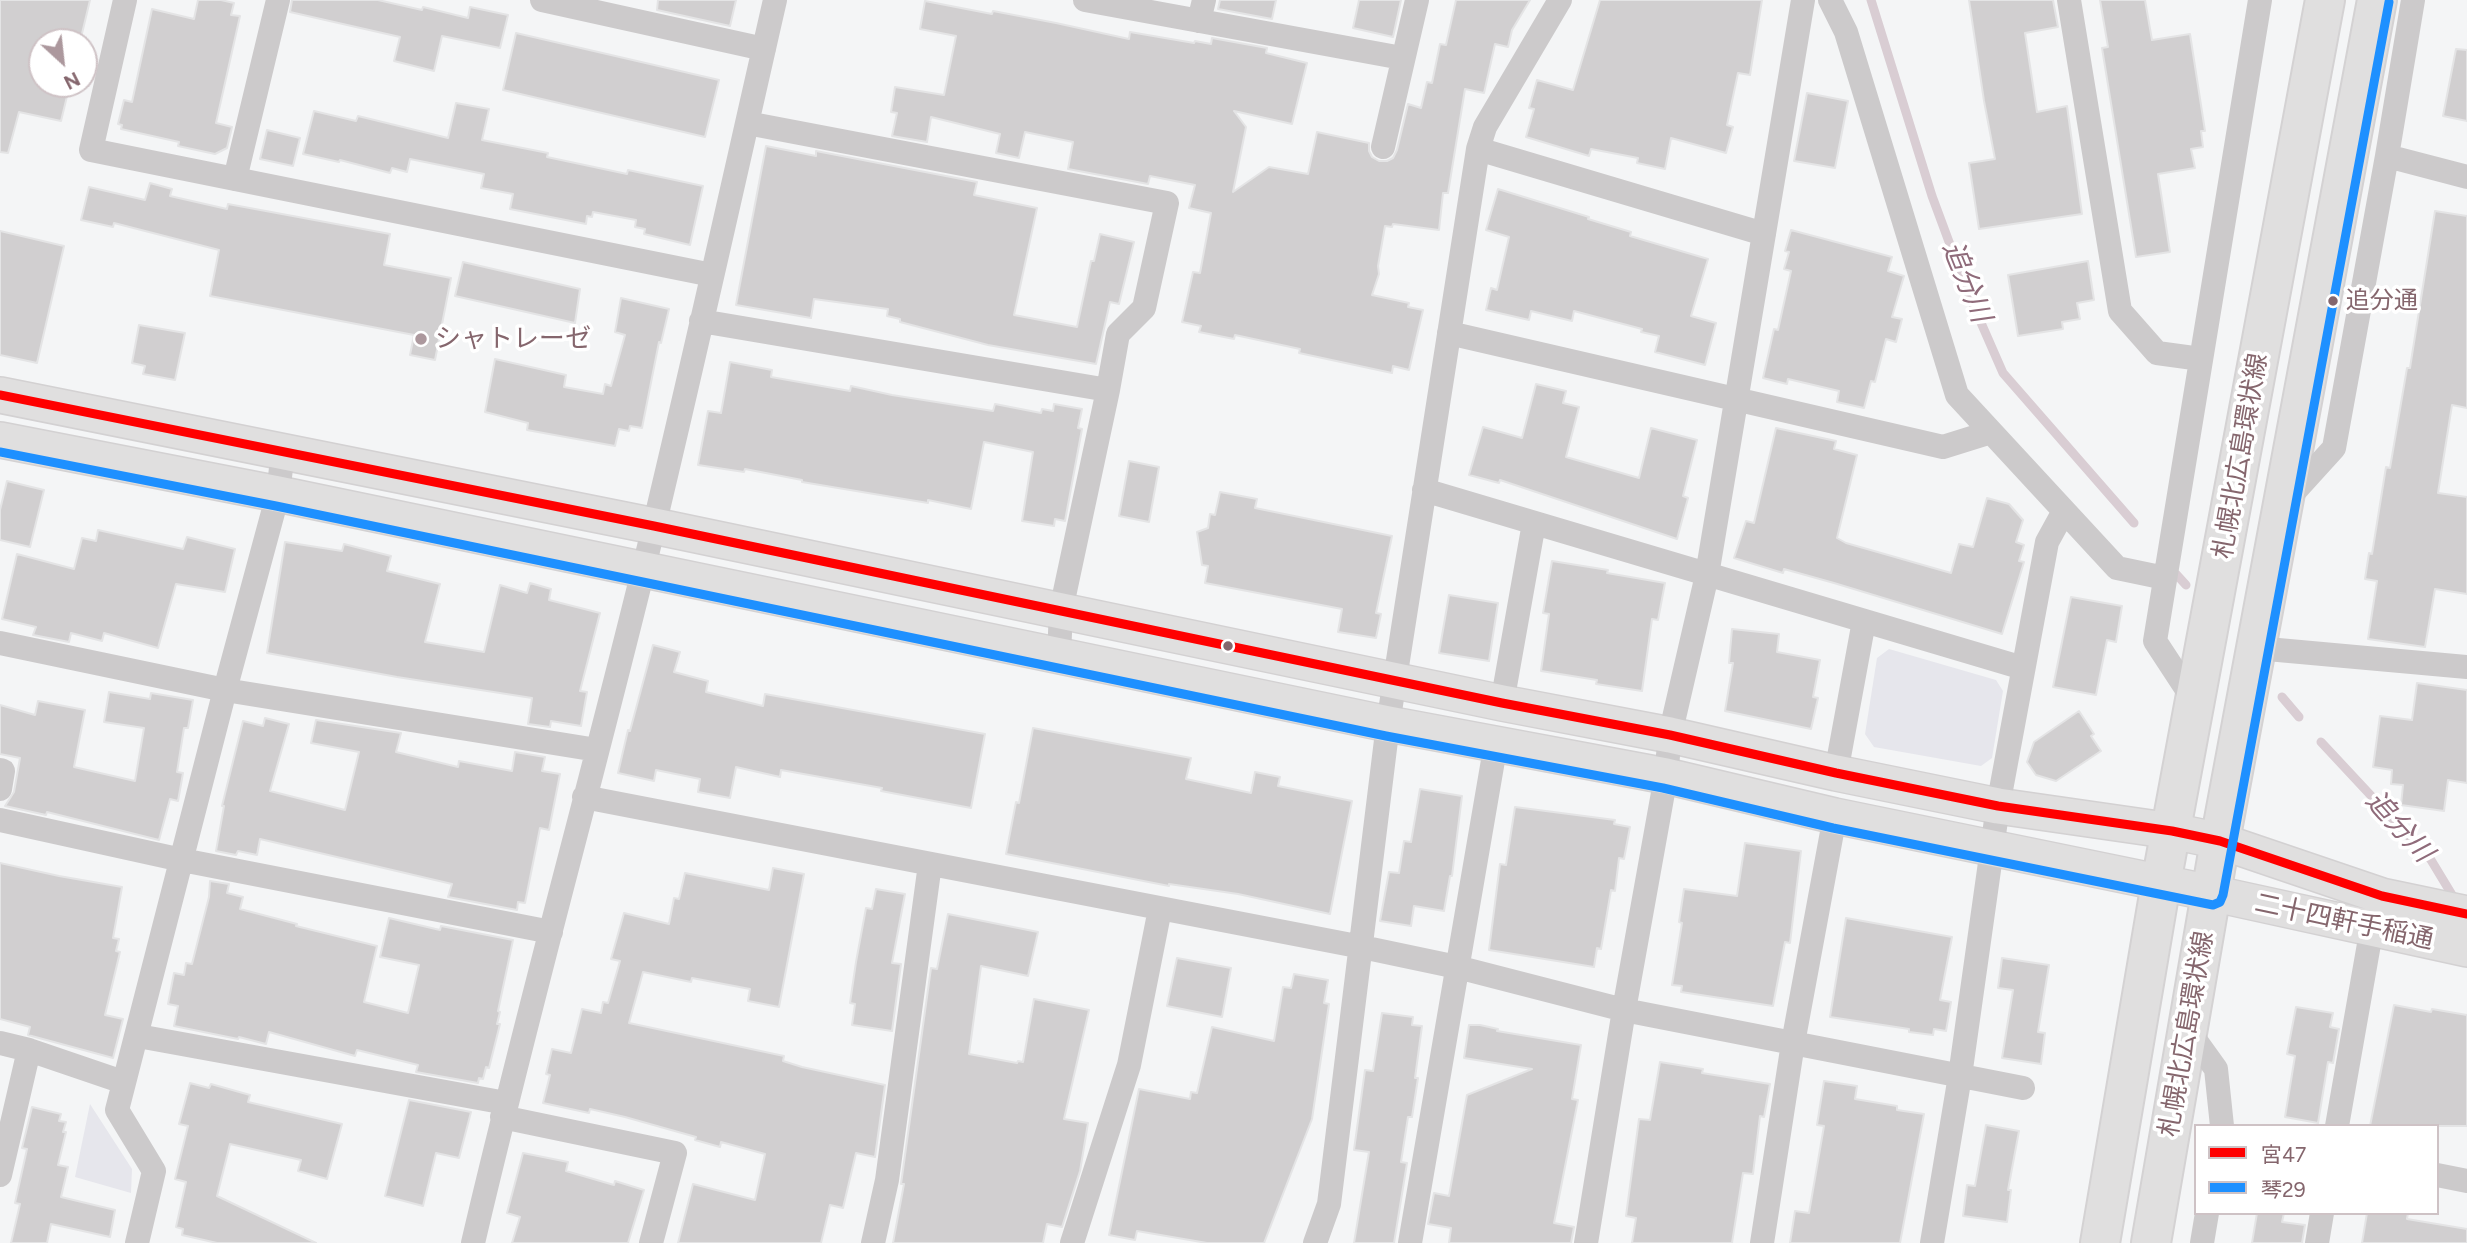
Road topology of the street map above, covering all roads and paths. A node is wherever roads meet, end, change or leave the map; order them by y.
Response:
1 (125, 0) edge
2 (278, 0) edge
3 (542, 0) edge
4 (775, 0) edge
5 (1085, 0) edge
6 (1416, 0) edge
7 (1560, 0) edge
8 (1803, 0) edge
9 (1830, 0) edge
10 (2069, 0) edge
11 (2260, 0) edge
12 (2325, 0) edge
13 (2377, 0) edge
14 (2413, 0) edge
15 (1202, 10) edge
16 (764, 48) junction
17 (1402, 58) junction
18 (747, 123) junction
19 (1383, 148) dead end
20 (1478, 149) junction
21 (2387, 156) junction
22 (2467, 177) edge
23 (235, 179) junction
24 (1764, 234) junction
25 (712, 275) junction
26 (701, 321) junction
27 (1449, 333) junction
28 (2201, 359) junction
29 (1108, 390) junction
30 (0, 395) edge
31 (1736, 398) junction
32 (1991, 432) junction
33 (0, 440) edge
34 (283, 451) junction
35 (1424, 491) junction
36 (278, 494) junction
37 (2283, 503) junction
38 (2064, 511) junction
39 (1534, 523) junction
40 (654, 526) junction
41 (643, 569) junction
42 (1707, 575) junction
43 (2165, 578) junction
44 (1061, 610) junction
45 (1864, 621) junction
46 (0, 643) edge
47 (2256, 648) junction
48 (1059, 656) junction
49 (2467, 667) edge
50 (2023, 668) junction
51 (1394, 680) junction
52 (225, 690) junction
53 (2195, 702) junction
54 (1502, 703) junction
55 (1388, 723) junction
56 (1670, 735) junction
57 (1496, 743) junction
58 (597, 750) junction
59 (0, 770) edge
60 (1836, 773) junction
61 (1665, 776) junction
62 (0, 789) edge
63 (584, 797) junction
64 (1998, 806) junction
65 (1835, 816) junction
66 (0, 820) edge
67 (2172, 831) junction
68 (2220, 841) junction
69 (1991, 848) junction
70 (181, 860) junction
71 (930, 863) junction
72 (2161, 883) junction
73 (2211, 892) junction
74 (1160, 909) junction
75 (2377, 911) junction
76 (551, 932) junction
77 (2454, 932) edge
78 (1362, 947) junction
79 (1457, 967) junction
80 (1624, 1010) junction
81 (2188, 1030) junction
82 (138, 1035) junction
83 (0, 1042) edge
84 (1793, 1043) junction
85 (29, 1050) junction
86 (1960, 1076) junction
87 (123, 1082) junction
88 (2023, 1088) dead end
89 (504, 1110) junction
90 (2222, 1124) edge
91 (2337, 1124) edge
92 (0, 1175) edge
93 (2439, 1175) edge
94 (2467, 1181) edge
95 (2207, 1215) edge
96 (2322, 1215) edge
97 (137, 1243) edge
98 (473, 1243) edge
99 (651, 1243) edge
100 (873, 1243) edge
101 (1072, 1243) edge
102 (1315, 1243) edge
103 (1410, 1243) edge
104 (1586, 1243) edge
105 (1762, 1243) edge
106 (1932, 1243) edge
107 (2100, 1243) edge
108 (2151, 1243) edge
109 (2202, 1243) edge
110 (2317, 1243) edge

1 - 23 street
2 - 23 street
3 - 16 street
4 - 16 street
5 - 15 street
6 - 17 street
7 - 20 street
8 - 24 street
9 - 32 street
10 - 28 street
11 - 28 street
12 - 53 main road, 札幌北広島環状線
13 - 37 main road, 札幌北広島環状線
14 - 21 street
15 - 17 street
16 - 18 street
17 - 19 street
18 - 25 street
18 - 29 street
20 - 24 street
20 - 27 street
21 - 22 street
21 - 37 street
23 - 25 street
24 - 31 street
25 - 26 street
26 - 29 street
26 - 40 street
27 - 31 street
27 - 35 street
28 - 43 street
29 - 44 street
30 - 34 street, 二十四軒手稲通
31 - 32 street
31 - 42 street
32 - 38 street
33 - 36 street, 二十四軒手稲通
34 - 36 street
34 - 40 street, 二十四軒手稲通
35 - 39 street
35 - 51 street
36 - 41 street, 二十四軒手稲通
36 - 52 street
37 - 47 main road, 札幌北広島環状線
38 - 43 street
38 - 50 street
39 - 42 street
39 - 54 street
40 - 41 street
40 - 44 street, 二十四軒手稲通
41 - 48 street, 二十四軒手稲通
41 - 58 street
42 - 45 street
42 - 56 street
43 - 53 street
44 - 48 street
44 - 51 street, 二十四軒手稲通
45 - 50 street
45 - 60 street
46 - 52 street
47 - 49 street
47 - 68 main road, 札幌北広島環状線
48 - 55 street, 二十四軒手稲通
50 - 64 street
51 - 54 street, 二十四軒手稲通
51 - 55 street
52 - 58 street
52 - 70 street
53 - 67 main road, 札幌北広島環状線
54 - 56 street, 二十四軒手稲通
55 - 57 street, 二十四軒手稲通
55 - 78 street
56 - 60 street, 二十四軒手稲通
56 - 61 street
57 - 61 street, 二十四軒手稲通
57 - 79 street
58 - 63 street
59 - 62 street
60 - 64 street, 二十四軒手稲通
61 - 65 street, 二十四軒手稲通
61 - 80 street
63 - 71 street
63 - 76 street
64 - 67 street, 二十四軒手稲通
64 - 69 street
65 - 69 street, 二十四軒手稲通
65 - 84 street
66 - 70 street
67 - 68 street, 二十四軒手稲通
67 - 72 main road, 札幌北広島環状線
68 - 73 main road, 札幌北広島環状線
68 - 75 street, 二十四軒手稲通
69 - 72 street, 二十四軒手稲通
69 - 86 street
70 - 76 street
70 - 82 street
71 - 74 street
71 - 100 street
72 - 73 street, 二十四軒手稲通
72 - 107 main road, 札幌北広島環状線
73 - 75 street, 二十四軒手稲通
73 - 81 main road, 札幌北広島環状線
74 - 78 street
74 - 101 street
75 - 77 street, 二十四軒手稲通
75 - 77 street, 二十四軒手稲通
75 - 91 street
76 - 89 street
78 - 79 street
78 - 102 street
79 - 80 street
79 - 103 street
80 - 84 street
80 - 104 street
81 - 90 street
81 - 108 main road, 札幌北広島環状線
82 - 87 street
82 - 89 street
83 - 85 street
84 - 86 street
84 - 105 street
85 - 87 street
85 - 92 street
86 - 88 street
86 - 106 street
87 - 97 street
89 - 98 street
89 - 99 street
93 - 94 street
95 - 109 street
96 - 110 street

